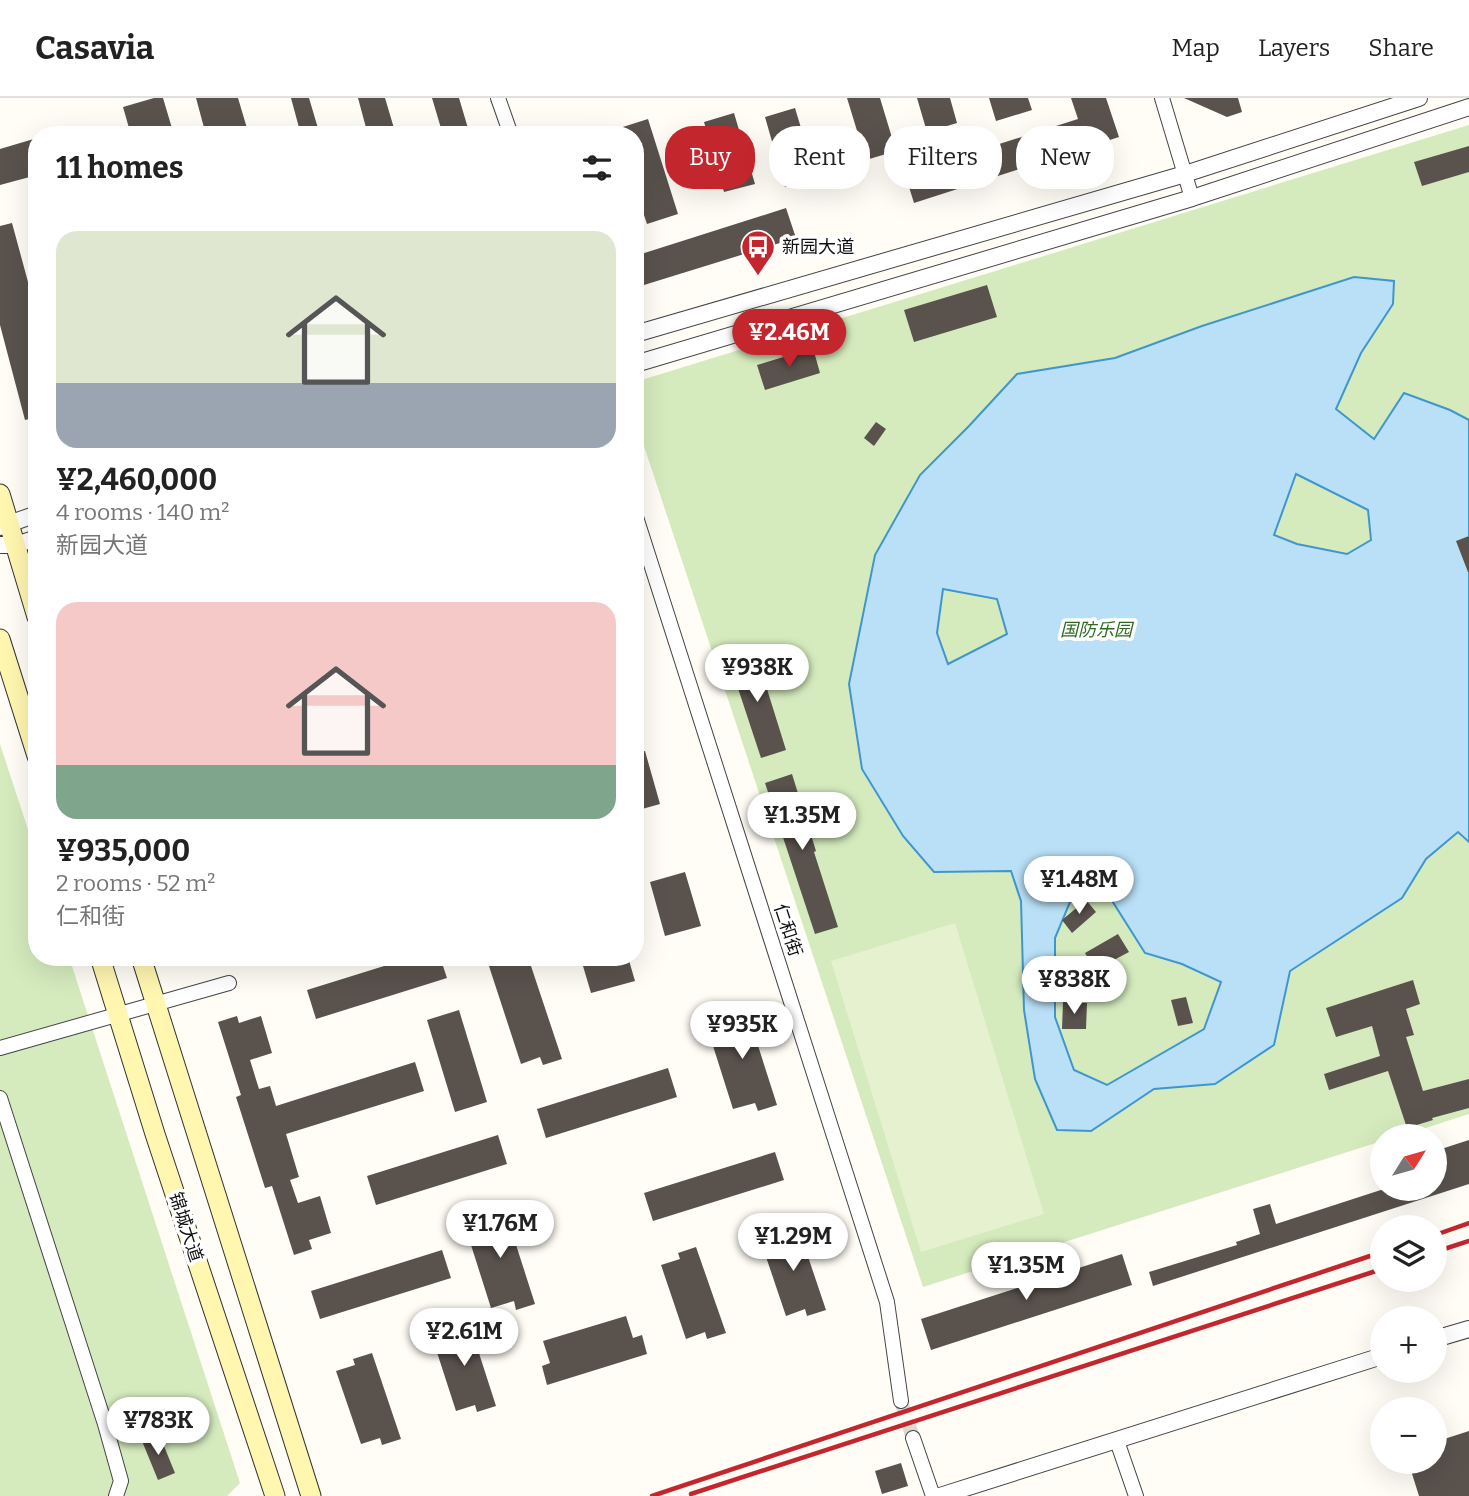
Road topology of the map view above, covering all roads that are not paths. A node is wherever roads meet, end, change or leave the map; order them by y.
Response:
1 (498, 98) edge
2 (1162, 98) edge
3 (1419, 98) edge
4 (1469, 107) edge
5 (508, 126) edge
6 (1185, 174) junction
7 (1192, 198) junction
8 (644, 331) edge
9 (644, 361) edge
10 (0, 494) edge
11 (28, 517) edge
12 (4, 525) edge
13 (28, 540) edge
14 (644, 542) edge
15 (7, 545) edge
16 (28, 595) edge
17 (0, 639) edge
18 (28, 728) edge
19 (103, 966) edge
20 (144, 966) edge
21 (229, 983) dead end
22 (155, 1004) junction
23 (118, 1015) junction
24 (0, 1048) edge
25 (0, 1098) edge
26 (1469, 1329) edge
27 (1447, 1335) edge
28 (1370, 1360) edge
29 (901, 1401) tunnel mouth
30 (913, 1438) tunnel mouth
31 (1118, 1441) junction
32 (116, 1496) edge
33 (275, 1496) edge
34 (311, 1496) edge
35 (933, 1496) edge
36 (940, 1496) edge
37 (1136, 1496) edge

1 - 5 street
2 - 6 street
3 - 6 street
4 - 7 street
6 - 7 street
6 - 8 street
7 - 9 street
10 - 12 main road
11 - 12 street
12 - 15 main road
13 - 15 street
14 - 29 street, 仁和街
15 - 16 main road
17 - 18 main road
19 - 23 main road, 锦城大道
20 - 22 main road, 锦城大道
21 - 22 street
22 - 23 street
22 - 34 main road, 锦城大道
23 - 24 street
23 - 33 main road, 锦城大道
25 - 32 street
26 - 27 street
28 - 31 street
30 - 35 street
31 - 36 street
31 - 37 street

